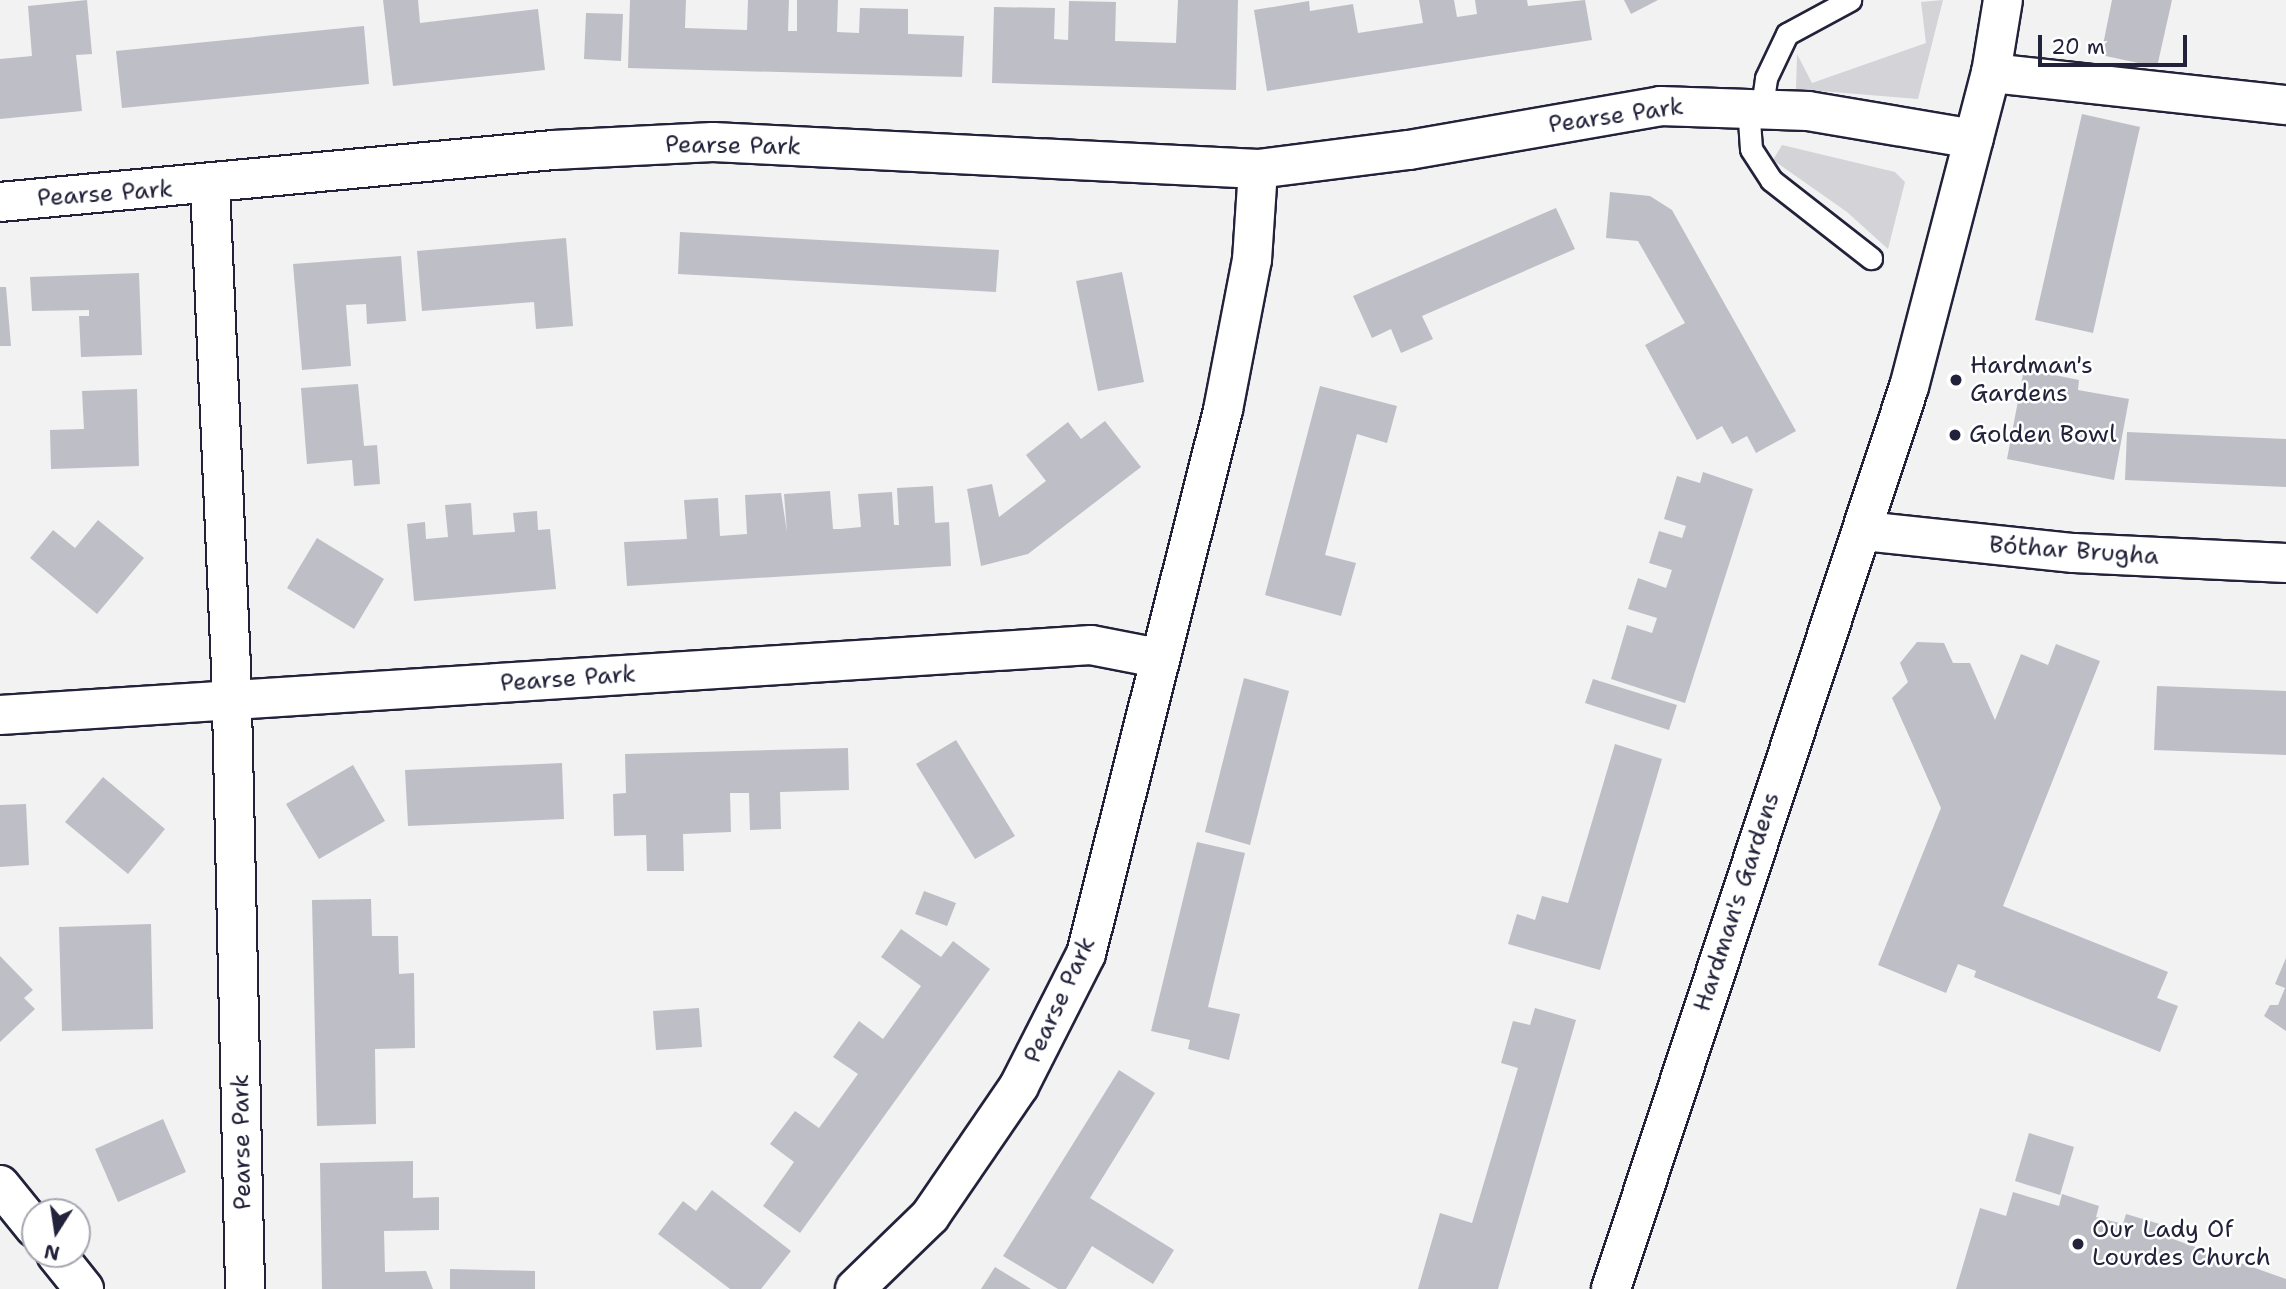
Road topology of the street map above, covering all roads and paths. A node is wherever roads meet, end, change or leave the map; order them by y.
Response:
1 (1850, 0) edge
2 (2003, 0) edge
3 (1991, 73) junction
4 (2286, 105) edge
5 (1755, 106) junction
6 (1974, 139) junction
7 (1258, 169) junction
8 (209, 186) junction
9 (0, 202) edge
10 (1871, 258) dead end
11 (1864, 531) junction
12 (2286, 563) edge
13 (1158, 657) junction
14 (229, 701) junction
15 (0, 715) edge
16 (0, 1185) edge
17 (21, 1211) edge
18 (67, 1268) edge
19 (84, 1289) edge
20 (245, 1289) edge
21 (855, 1289) edge
22 (1611, 1289) edge

1 - 5 lane
2 - 3 street, Hardman's Gardens
3 - 4 street
3 - 6 street, Hardman's Gardens
5 - 6 street, Pearse Park
5 - 7 street, Pearse Park
5 - 10 lane
6 - 11 street, Hardman's Gardens
7 - 8 street, Pearse Park
7 - 13 street, Pearse Park
8 - 9 street, Pearse Park
8 - 14 street, Pearse Park
11 - 12 street, Bóthar Brugha
11 - 22 street, Hardman's Gardens
13 - 14 street, Pearse Park
13 - 21 street, Pearse Park
14 - 15 street, Pearse Park
14 - 20 street, Pearse Park
16 - 17 street
18 - 19 street

